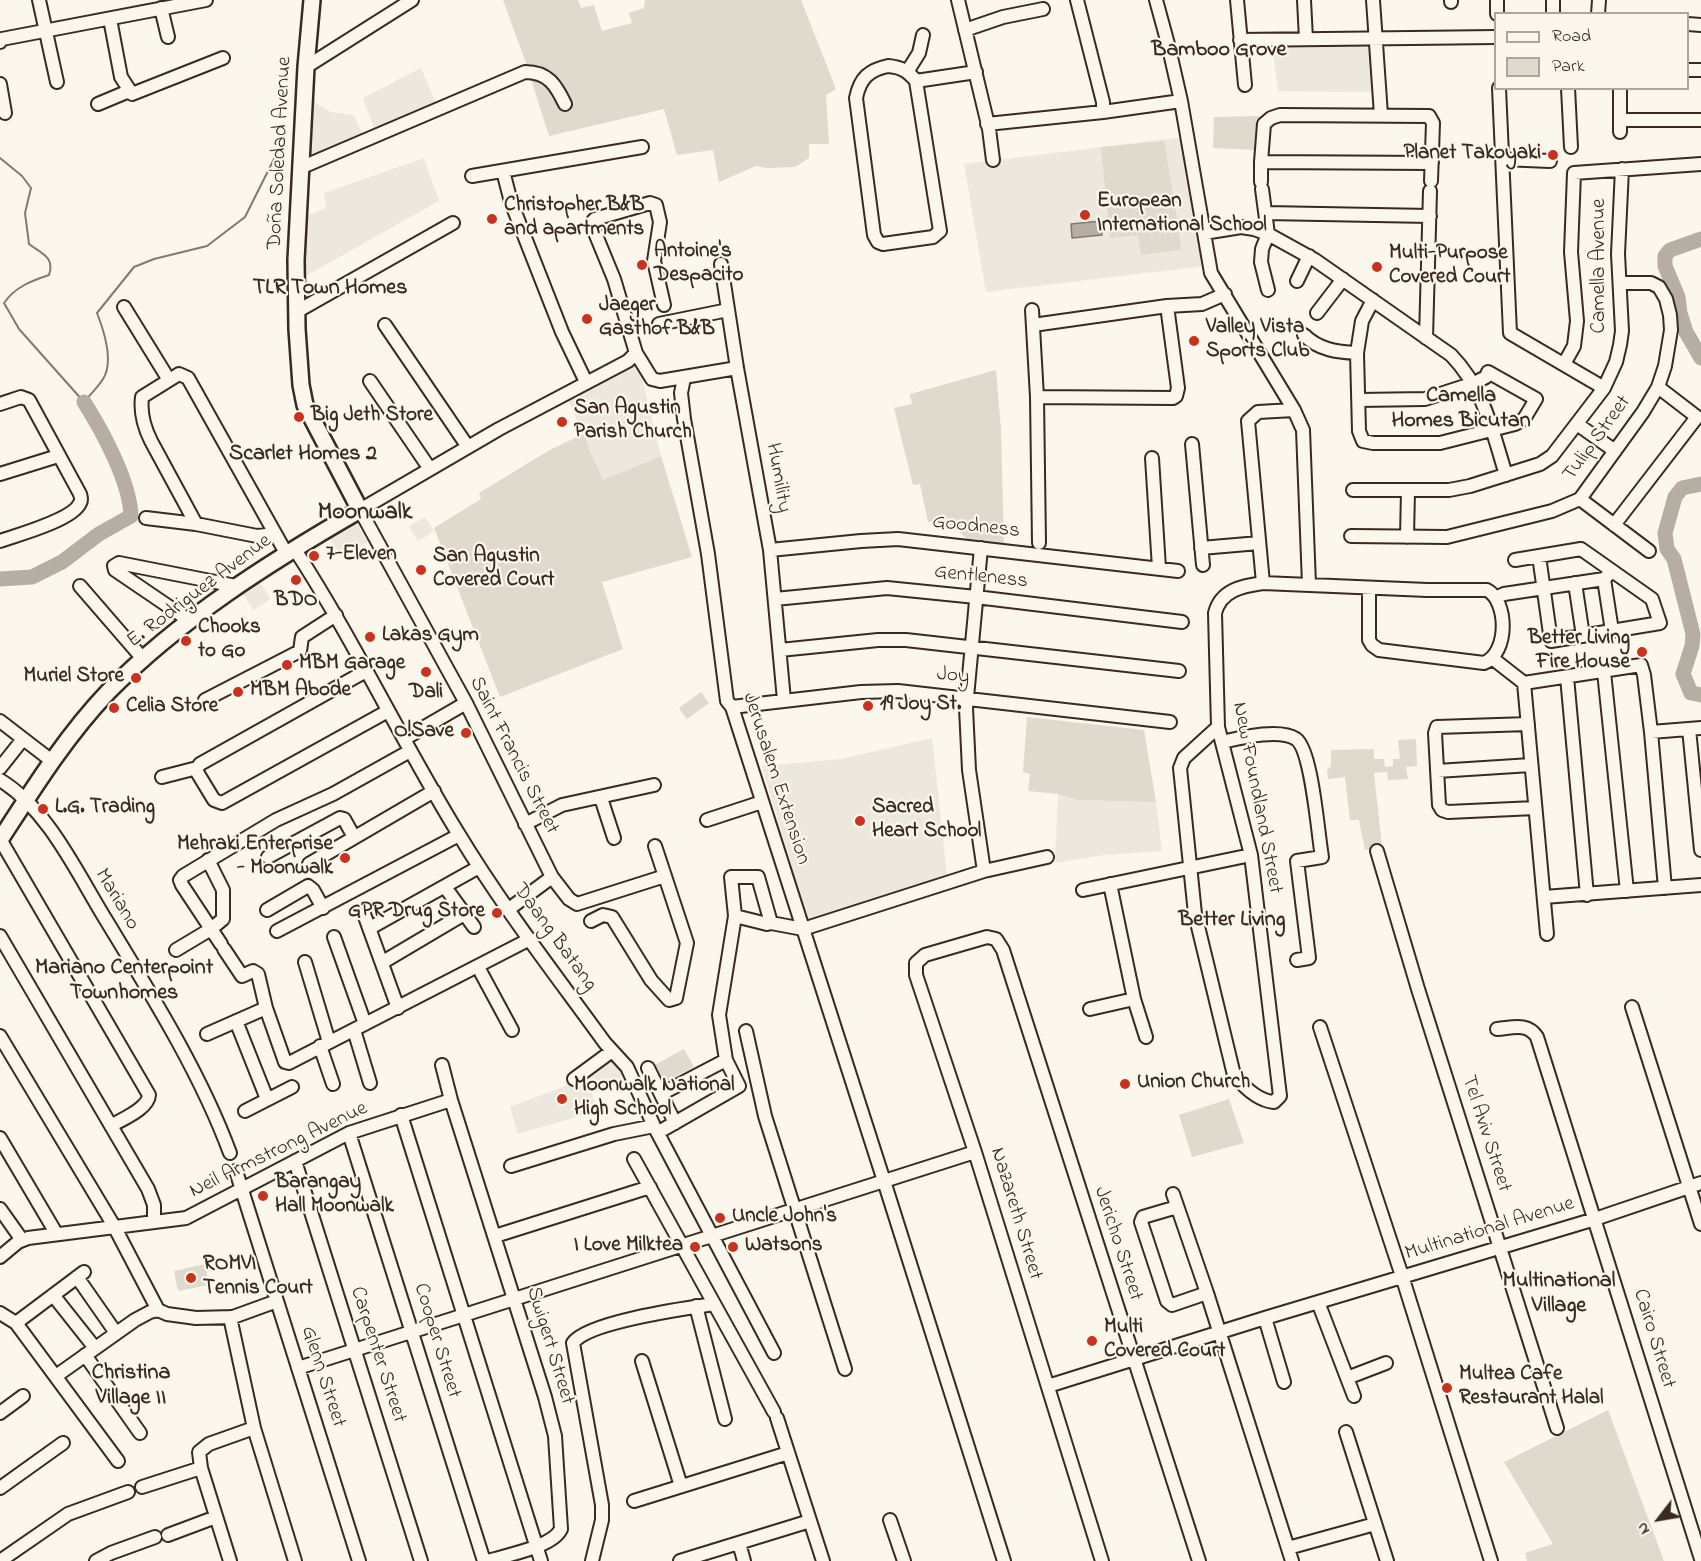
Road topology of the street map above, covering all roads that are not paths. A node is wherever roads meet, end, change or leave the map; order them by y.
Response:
1 (39, 0) edge
2 (206, 0) edge
3 (312, 0) edge
4 (385, 0) edge
5 (412, 0) edge
6 (958, 0) edge
7 (1077, 0) edge
8 (1156, 0) edge
9 (1237, 0) edge
10 (1304, 0) edge
11 (1373, 0) edge
12 (161, 8) junction
13 (1043, 9) dead end
14 (389, 14) junction
15 (110, 19) junction
16 (965, 30) junction
17 (45, 31) junction
18 (923, 35) dead end
19 (168, 37) dead end
20 (1494, 37) edge
21 (1306, 39) junction
22 (1376, 39) junction
23 (1, 40) edge
24 (1240, 40) junction
25 (223, 58) dead end
26 (311, 64) junction
27 (907, 72) junction
28 (976, 72) junction
29 (916, 81) junction
30 (57, 82) dead end
31 (0, 84) edge
32 (1245, 85) dead end
33 (1499, 90) edge
34 (1568, 90) edge
35 (1620, 90) edge
36 (131, 92) junction
37 (1181, 101) junction
38 (98, 104) dead end
39 (565, 104) dead end
40 (1103, 112) junction
41 (5, 113) dead end
42 (1381, 115) junction
43 (1701, 120) edge
44 (987, 124) junction
45 (642, 147) dead end
46 (1571, 147) dead end
47 (1503, 159) junction
48 (993, 160) dead end
49 (1550, 161) dead end
50 (1261, 162) junction
51 (1432, 164) junction
52 (1701, 164) edge
53 (300, 168) junction
54 (1622, 169) junction
55 (503, 171) junction
56 (472, 176) dead end
57 (1266, 213) junction
58 (1430, 216) junction
59 (453, 223) dead end
60 (1204, 233) junction
61 (1268, 234) junction
62 (1309, 256) junction
63 (721, 264) dead end
64 (1342, 279) junction
65 (1297, 281) dead end
66 (1620, 284) junction
67 (1268, 290) dead end
68 (1225, 294) junction
69 (1373, 300) junction
70 (664, 305) dead end
71 (1167, 306) junction
72 (124, 308) dead end
73 (728, 310) junction
74 (1032, 310) dead end
75 (296, 312) junction
76 (1317, 313) dead end
77 (659, 324) dead end
78 (385, 325) dead end
79 (1034, 325) junction
80 (1304, 335) dead end
81 (1426, 338) junction
82 (636, 353) junction
83 (1358, 353) junction
84 (1563, 364) junction
85 (737, 368) junction
86 (684, 378) junction
87 (169, 380) junction
88 (369, 381) dead end
89 (586, 382) junction
90 (1474, 383) junction
91 (1658, 387) junction
92 (1604, 388) junction
93 (1037, 397) junction
94 (1359, 400) junction
95 (0, 404) edge
96 (1294, 410) junction
97 (1577, 424) junction
98 (1492, 430) junction
99 (1192, 444) dead end
100 (468, 447) junction
101 (1615, 451) junction
102 (58, 456) junction
103 (1152, 458) dead end
104 (430, 469) junction
105 (0, 474) edge
106 (1506, 475) junction
107 (1353, 490) dead end
108 (1408, 491) junction
109 (1580, 499) junction
110 (360, 510) junction
111 (146, 518) dead end
112 (196, 524) junction
113 (1614, 525) junction
114 (275, 534) junction
115 (1351, 536) dead end
116 (1407, 537) junction
117 (0, 541) edge
118 (1039, 543) dead end
119 (1259, 543) junction
120 (981, 548) junction
121 (1202, 548) junction
122 (770, 550) junction
123 (290, 551) junction
124 (1649, 551) dead end
125 (1539, 556) junction
126 (1515, 560) dead end
127 (1203, 565) dead end
128 (1159, 568) junction
129 (1178, 571) dead end
130 (1607, 575) junction
131 (1263, 582) junction
132 (1575, 583) junction
133 (1309, 584) junction
134 (80, 586) dead end
135 (236, 586) junction
136 (1369, 588) junction
137 (1543, 588) junction
138 (1492, 594) junction
139 (976, 597) junction
140 (775, 599) junction
141 (336, 615) junction
142 (190, 621) junction
143 (1182, 622) dead end
144 (1612, 631) junction
145 (1583, 636) junction
146 (971, 648) junction
147 (780, 650) junction
148 (1492, 658) junction
149 (144, 660) junction
150 (366, 671) junction
151 (1179, 671) dead end
152 (1604, 672) junction
153 (1567, 677) junction
154 (1524, 683) junction
155 (966, 697) junction
156 (205, 700) dead end
157 (784, 700) junction
158 (466, 703) junction
159 (732, 706) junction
160 (388, 711) junction
161 (1170, 722) dead end
162 (1, 724) edge
163 (1528, 724) junction
164 (1218, 727) junction
165 (1695, 728) edge
166 (1651, 732) junction
167 (23, 739) junction
168 (404, 739) junction
169 (1222, 742) junction
170 (410, 751) junction
171 (52, 761) junction
172 (1532, 765) junction
173 (0, 768) edge
174 (197, 768) junction
175 (1437, 771) junction
176 (162, 777) dead end
177 (0, 780) edge
178 (654, 785) dead end
179 (434, 791) junction
180 (601, 798) junction
181 (27, 799) junction
182 (762, 802) junction
183 (1535, 808) junction
184 (707, 820) dead end
185 (525, 824) junction
186 (459, 835) junction
187 (354, 837) junction
188 (614, 838) dead end
189 (0, 839) edge
190 (655, 846) dead end
191 (1701, 850) edge
192 (1377, 851) dead end
193 (1251, 855) junction
194 (268, 857) dead end
195 (1047, 857) dead end
196 (208, 860) junction
197 (309, 864) dead end
198 (479, 867) junction
199 (1192, 868) junction
200 (984, 871) junction
201 (665, 876) junction
202 (552, 877) junction
203 (1110, 884) junction
204 (1701, 885) edge
205 (445, 887) junction
206 (1665, 888) junction
207 (1083, 890) dead end
208 (1627, 891) junction
209 (1587, 895) junction
210 (1544, 897) junction
211 (323, 908) junction
212 (508, 909) junction
213 (267, 910) dead end
214 (364, 914) dead end
215 (464, 914) junction
216 (735, 916) junction
217 (591, 921) dead end
218 (771, 923) junction
219 (474, 927) dead end
220 (370, 928) junction
221 (211, 929) junction
222 (803, 929) junction
223 (277, 931) dead end
224 (1547, 934) dead end
225 (0, 936) edge
226 (334, 937) dead end
227 (530, 939) junction
228 (996, 939) joint
229 (176, 950) dead end
230 (1297, 960) dead end
231 (305, 962) dead end
232 (382, 962) junction
233 (478, 967) junction
234 (1134, 999) junction
235 (1632, 1007) dead end
236 (266, 1008) junction
237 (398, 1008) junction
238 (1089, 1009) dead end
239 (236, 1021) junction
240 (360, 1027) junction
241 (1320, 1027) dead end
242 (1497, 1029) dead end
243 (512, 1030) dead end
244 (746, 1031) dead end
245 (207, 1034) dead end
246 (0, 1036) edge
247 (1146, 1037) dead end
248 (324, 1044) junction
249 (612, 1051) junction
250 (726, 1060) junction
251 (442, 1065) dead end
252 (648, 1068) dead end
253 (574, 1079) dead end
254 (370, 1083) dead end
255 (333, 1084) dead end
256 (739, 1086) junction
257 (292, 1087) dead end
258 (661, 1094) junction
259 (267, 1099) junction
260 (451, 1100) junction
261 (761, 1100) junction
262 (245, 1110) dead end
263 (401, 1115) junction
264 (111, 1126) junction
265 (664, 1126) junction
266 (349, 1133) junction
267 (0, 1138) edge
268 (975, 1152) junction
269 (230, 1153) dead end
270 (634, 1159) dead end
271 (295, 1161) junction
272 (511, 1166) dead end
273 (236, 1172) dead end
274 (884, 1181) junction
275 (1695, 1185) edge
276 (650, 1187) junction
277 (243, 1188) junction
278 (1173, 1194) dead end
279 (1177, 1207) junction
280 (0, 1209) edge
281 (793, 1210) junction
282 (1595, 1219) junction
283 (154, 1221) junction
284 (1701, 1224) edge
285 (114, 1226) junction
286 (56, 1233) junction
287 (495, 1236) junction
288 (711, 1236) junction
289 (22, 1240) junction
290 (682, 1245) junction
291 (1501, 1247) junction
292 (0, 1257) edge
293 (1402, 1276) junction
294 (1207, 1293) junction
295 (53, 1295) junction
296 (514, 1299) junction
297 (277, 1301) junction
298 (1318, 1302) junction
299 (714, 1304) junction
300 (696, 1306) junction
301 (158, 1310) junction
302 (0, 1313) edge
303 (465, 1314) junction
304 (230, 1317) junction
305 (1265, 1318) junction
306 (16, 1323) junction
307 (413, 1331) junction
308 (1219, 1332) junction
309 (116, 1333) junction
310 (355, 1350) junction
311 (90, 1352) junction
312 (774, 1353) dead end
313 (1133, 1358) junction
314 (642, 1361) dead end
315 (1386, 1363) dead end
316 (298, 1368) junction
317 (845, 1369) dead end
318 (56, 1376) junction
319 (1347, 1378) junction
320 (1284, 1382) dead end
321 (1048, 1386) junction
322 (23, 1396) dead end
323 (1354, 1396) dead end
324 (0, 1413) edge
325 (725, 1419) dead end
326 (254, 1428) junction
327 (1557, 1428) dead end
328 (1346, 1432) dead end
329 (140, 1433) dead end
330 (63, 1443) dead end
331 (788, 1453) junction
332 (118, 1461) dead end
333 (201, 1468) junction
334 (681, 1486) junction
335 (142, 1487) dead end
336 (0, 1488) edge
337 (128, 1492) dead end
338 (634, 1501) dead end
339 (216, 1517) junction
340 (890, 1520) dead end
341 (810, 1521) junction
342 (1375, 1524) junction
343 (168, 1535) dead end
344 (155, 1538) dead end
345 (739, 1543) junction
346 (536, 1547) junction
347 (1288, 1548) junction
348 (1701, 1559) edge
349 (0, 1561) edge
350 (96, 1561) edge
351 (230, 1561) edge
352 (295, 1561) edge
353 (359, 1561) edge
354 (421, 1561) edge
355 (486, 1561) edge
356 (541, 1561) edge
357 (592, 1561) edge
358 (680, 1561) edge
359 (744, 1561) edge
360 (823, 1561) edge
361 (904, 1561) edge
362 (1004, 1561) edge
363 (1102, 1561) edge
364 (1199, 1561) edge
365 (1292, 1561) edge
366 (1387, 1561) edge
367 (1491, 1561) edge

1 - 17 street
2 - 12 street
3 - 26 main road, Doña Soledad Avenue
4 - 14 street
5 - 14 street
6 - 16 street
7 - 40 street
8 - 37 street
9 - 24 street
10 - 21 street
11 - 22 street
12 - 15 street
12 - 19 street
13 - 16 street
14 - 26 street
15 - 17 street
15 - 36 street
16 - 28 street
17 - 23 street
17 - 30 street
18 - 27 street
20 - 22 street
21 - 22 street
21 - 24 street
22 - 42 street
24 - 32 street
25 - 36 street
26 - 53 main road, Doña Soledad Avenue
27 - 29 street
27 - 29 street
28 - 29 street
28 - 44 street
31 - 41 street
33 - 47 street
34 - 46 street
35 - 43 street
36 - 38 street
37 - 40 street
37 - 60 street
39 - 53 street
40 - 44 street
42 - 50 street
42 - 51 street
44 - 48 street
45 - 55 street
47 - 49 street
47 - 84 street
50 - 51 street
50 - 57 street
51 - 58 street
52 - 54 street, Camella Avenue
53 - 75 main road, Doña Soledad Avenue
54 - 66 street, Camella Avenue
54 - 84 street
55 - 56 street
55 - 89 street
57 - 58 street
57 - 61 street
58 - 81 street
59 - 75 street
60 - 61 street
60 - 68 street
61 - 62 street
61 - 67 street
62 - 64 street
62 - 65 street
63 - 73 street, Humility
64 - 69 street
64 - 76 street
66 - 91 street, Tulip Street
66 - 92 street, Camella Avenue
68 - 71 street
68 - 96 street
69 - 81 street
69 - 83 street
70 - 82 street
71 - 79 street
71 - 93 street
72 - 87 street
73 - 77 street
73 - 85 street, Humility
74 - 79 street
75 - 110 main road, Doña Soledad Avenue
78 - 100 street
79 - 93 street
80 - 83 street
81 - 90 street
82 - 86 street
82 - 89 street, E. Rodriguez Avenue
83 - 94 street
84 - 92 street
85 - 86 street
85 - 122 street, Humility
86 - 159 street, Jerusalem Extension
87 - 112 street
87 - 114 street, Daang Batang
88 - 104 street
89 - 100 street, E. Rodriguez Avenue
90 - 94 street
90 - 98 street
90 - 98 street
91 - 101 street, Tulip Street
91 - 113 street
92 - 97 street, Camella Avenue
93 - 118 street
94 - 98 street
95 - 102 street
96 - 119 street
96 - 133 street
97 - 101 street
97 - 106 street, Camella Avenue
98 - 106 street
99 - 121 street
100 - 104 street, E. Rodriguez Avenue
101 - 109 street, Tulip Street
102 - 105 street
102 - 117 street
103 - 128 street
104 - 110 street, E. Rodriguez Avenue
106 - 108 street, Camella Avenue
107 - 108 street, Camella Avenue
108 - 116 street
109 - 113 street
109 - 116 street, Tulip Street
110 - 123 main road, E. Rodriguez Avenue
110 - 158 street, Saint Francis Street
111 - 112 street
112 - 114 street
113 - 124 street
114 - 123 street, Daang Batang
115 - 116 street, Tulip Street
119 - 121 street
119 - 131 street
120 - 122 street, Goodness
120 - 128 street, Goodness
120 - 139 street
121 - 127 street
122 - 140 street, Humility
123 - 135 main road, E. Rodriguez Avenue
123 - 141 street, Daang Batang
125 - 126 street
125 - 130 street
125 - 137 street
128 - 129 street, Goodness
130 - 132 street, New Foundland Street
130 - 144 street
130 - 144 street
131 - 133 street, New Foundland Street
131 - 164 street, New Foundland Street
132 - 137 street, New Foundland Street
132 - 145 street
133 - 136 street, New Foundland Street
134 - 149 street
135 - 142 main road, E. Rodriguez Avenue
135 - 142 street
136 - 138 street, New Foundland Street
136 - 148 street
137 - 138 street, New Foundland Street
137 - 145 street
138 - 148 street
139 - 140 street, Gentleness
139 - 143 street, Gentleness
139 - 146 street
140 - 147 street, Humility
141 - 150 street, Daang Batang
141 - 156 street
142 - 149 main road, E. Rodriguez Avenue
144 - 145 street
146 - 147 street
146 - 151 street
146 - 155 street
147 - 157 street, Humility
148 - 154 street
149 - 171 main road, E. Rodriguez Avenue
150 - 160 street, Daang Batang
150 - 174 street
152 - 153 street
152 - 166 street
152 - 208 street
153 - 154 street
153 - 209 street
154 - 163 street
155 - 157 street, Joy
155 - 161 street, Joy
155 - 200 street
157 - 159 street, Joy
158 - 168 street
158 - 185 street, Saint Francis Street
159 - 182 street, Jerusalem Extension
160 - 168 street, Daang Batang
160 - 174 street
162 - 167 street
163 - 172 street
163 - 175 street
164 - 169 street, New Foundland Street
164 - 199 street
165 - 166 street
165 - 191 street
166 - 206 street
167 - 171 street
167 - 173 street
168 - 170 street, Daang Batang
169 - 193 street, New Foundland Street
169 - 230 street
170 - 179 street, Daang Batang
170 - 196 street
171 - 181 main road, E. Rodriguez Avenue
172 - 175 street
172 - 183 street
174 - 176 street
175 - 183 street
177 - 181 street, Mariano
178 - 180 street
179 - 186 street, Daang Batang
179 - 187 street
180 - 185 street
180 - 188 street
181 - 189 main road, E. Rodriguez Avenue
181 - 269 street, Mariano
182 - 184 street
182 - 222 street, Jerusalem Extension
183 - 210 street
185 - 202 street, Saint Francis Street
186 - 198 street, Daang Batang
186 - 211 street
187 - 194 street
187 - 197 street
189 - 264 street
190 - 201 street
192 - 291 street, Tel Aviv Street
193 - 199 street
193 - 199 street, New Foundland Street
195 - 200 street
196 - 221 street
196 - 221 street
198 - 205 street
198 - 212 street, Daang Batang
199 - 203 street
200 - 222 street
201 - 202 street, Saint Francis Street
201 - 217 street
202 - 212 street
203 - 207 street
203 - 234 street
204 - 206 street
205 - 215 street
205 - 220 street
206 - 208 street
208 - 209 street
209 - 210 street
210 - 224 street
211 - 213 street
211 - 223 street
212 - 227 street, Daang Batang
214 - 220 street
215 - 219 street
215 - 232 street
216 - 218 street
216 - 218 street
216 - 250 street
218 - 222 street
220 - 232 street
221 - 229 street
221 - 236 street
222 - 274 street, Jerusalem Extension
225 - 264 street
226 - 240 street
227 - 233 street
227 - 249 street, Daang Batang
228 - 268 street, Nazareth Street
228 - 313 street, Jericho Street
231 - 248 street
232 - 237 street
233 - 237 street
233 - 243 street
234 - 238 street
234 - 247 street
235 - 275 street
236 - 239 street
236 - 248 street
237 - 240 street
239 - 245 street
239 - 259 street
240 - 248 street
240 - 254 street
241 - 293 street
242 - 282 street, Cairo Street
244 - 261 street
246 - 285 street
248 - 255 street
249 - 253 street
249 - 265 street, Daang Batang
250 - 256 street
250 - 258 street
251 - 260 street, Swigert Street
252 - 258 street
256 - 261 street
256 - 265 street
257 - 259 street
258 - 265 street
259 - 262 street
260 - 263 street
260 - 287 street, Swigert Street
261 - 281 street
263 - 266 street, Neil Armstrong Avenue
263 - 303 street, Neil Armstrong Avenue
264 - 283 street
265 - 272 street
265 - 288 street, Daang Batang
266 - 271 street, Neil Armstrong Avenue
266 - 307 street, Cooper Street
267 - 286 street
268 - 274 street
268 - 321 street, Nazareth Street
270 - 276 street
271 - 277 street, Neil Armstrong Avenue
271 - 310 street, Carpenter Street
273 - 277 street, Glenn Street
274 - 281 street
274 - 362 street, Jerusalem Extension
275 - 282 street, Multinational Avenue
275 - 284 street
276 - 287 street
276 - 290 street
277 - 283 street, Neil Armstrong Avenue
277 - 297 street, Glenn Street
278 - 279 street
279 - 294 street
279 - 294 street
280 - 289 street
281 - 288 street
281 - 317 street
282 - 291 street, Multinational Avenue
282 - 348 street, Cairo Street
283 - 285 street, Neil Armstrong Avenue
285 - 286 street, Neil Armstrong Avenue
285 - 301 street
286 - 289 street, Neil Armstrong Avenue
287 - 296 street, Swigert Street
288 - 290 street
288 - 312 street, Daang Batang
289 - 292 street, Neil Armstrong Avenue
290 - 296 street
290 - 299 street
291 - 293 street, Multinational Avenue
291 - 327 street, Tel Aviv Street
293 - 298 street
293 - 367 street, Multinational Avenue
294 - 308 street
295 - 306 street
295 - 309 street
295 - 311 street
296 - 303 street
296 - 346 street, Swigert Street
297 - 304 street
297 - 316 street, Glenn Street
298 - 305 street
298 - 319 street
299 - 300 street
299 - 331 street
300 - 325 street
300 - 357 street
301 - 304 street
301 - 309 street
302 - 306 street
303 - 307 street
303 - 346 street, Neil Armstrong Avenue
304 - 326 street
305 - 308 street
305 - 320 street
306 - 318 street
307 - 310 street
307 - 355 street, Cooper Street
308 - 313 street
308 - 347 street
309 - 311 street
310 - 316 street
310 - 354 street, Carpenter Street
311 - 318 street
311 - 329 street
313 - 321 street
313 - 364 street, Jericho Street
314 - 334 street
315 - 319 street
316 - 353 street, Glenn Street
318 - 332 street
319 - 323 street
321 - 363 street, Nazareth Street
322 - 324 street
326 - 333 street
326 - 352 street
328 - 342 street
330 - 336 street
331 - 334 street
331 - 341 street
333 - 335 street
333 - 339 street
334 - 338 street
337 - 349 street
339 - 343 street
339 - 351 street
340 - 361 street
341 - 345 street
341 - 360 street
342 - 347 street
342 - 366 street
344 - 350 street
345 - 358 street
345 - 359 street
346 - 355 street, Swigert Street
346 - 356 street, Neil Armstrong Avenue
347 - 365 street

